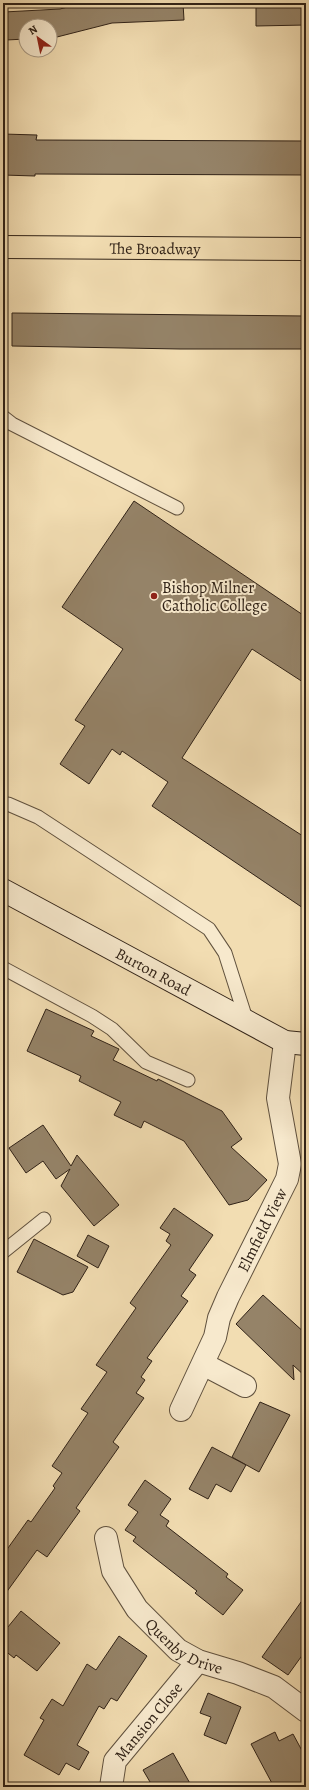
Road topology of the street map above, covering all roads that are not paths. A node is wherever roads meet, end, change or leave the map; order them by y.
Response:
1 (3, 247) edge
2 (306, 249) edge
3 (3, 417) edge
4 (177, 508) dead end
5 (3, 805) edge
6 (3, 890) edge
7 (3, 968) edge
8 (247, 1022) junction
9 (285, 1042) junction
10 (306, 1044) edge
11 (188, 1080) dead end
12 (44, 1219) dead end
13 (3, 1252) edge
14 (203, 1364) junction
15 (245, 1386) dead end
16 (181, 1410) dead end
17 (106, 1538) dead end
18 (198, 1661) junction
19 (306, 1711) edge
20 (111, 1787) edge

1 - 2 main road, The Broadway
3 - 4 lane
5 - 8 lane
6 - 8 street, Burton Road
7 - 11 lane
8 - 9 street, Burton Road
9 - 10 street, Burton Road
9 - 14 street, Elmfield View
12 - 13 lane
14 - 15 street
14 - 16 street, Elmfield View
17 - 18 street, Quenby Drive
18 - 19 street, Quenby Drive
18 - 20 street, Mansion Close

